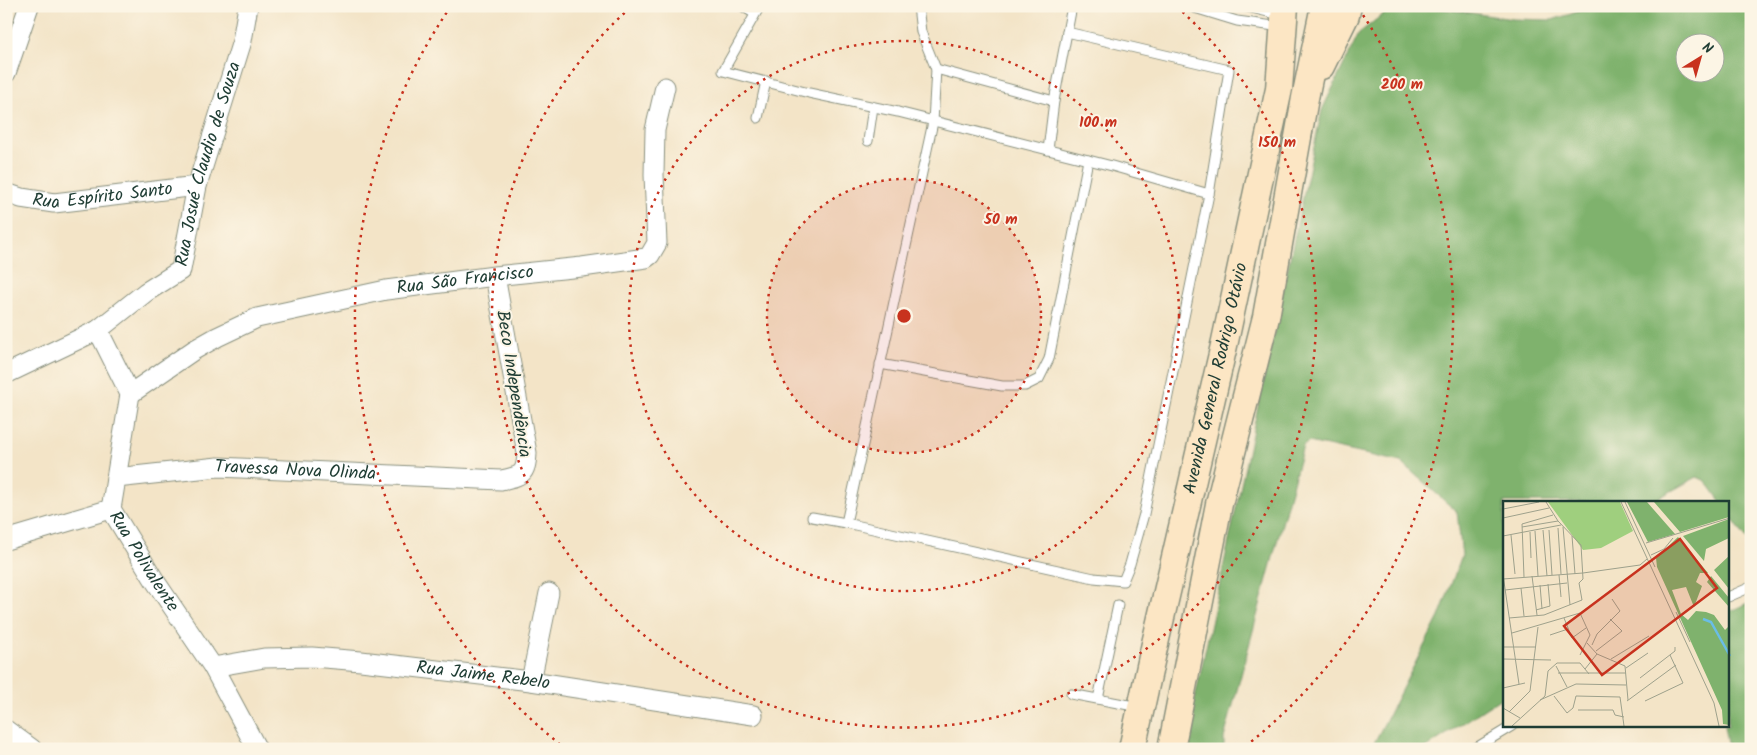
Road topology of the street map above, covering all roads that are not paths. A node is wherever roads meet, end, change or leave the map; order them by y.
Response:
1 (29, 6) edge
2 (248, 6) edge
3 (742, 6) edge
4 (918, 6) edge
5 (1072, 6) edge
6 (1188, 6) edge
7 (1243, 6) edge
8 (1344, 8) edge
9 (757, 10) edge
10 (1284, 16) edge
11 (1066, 32) junction
12 (9, 51) edge
13 (936, 69) junction
14 (6, 73) edge
15 (766, 81) junction
16 (665, 87) dead end
17 (1054, 101) junction
18 (873, 107) junction
19 (758, 118) dead end
20 (933, 122) junction
21 (868, 141) dead end
22 (1048, 150) junction
23 (1088, 160) junction
24 (197, 186) junction
25 (6, 193) edge
26 (1209, 194) junction
27 (495, 276) junction
28 (98, 330) junction
29 (880, 364) junction
30 (6, 374) edge
31 (130, 394) junction
32 (116, 478) junction
33 (475, 479) joint
34 (112, 509) junction
35 (812, 517) dead end
36 (846, 523) junction
37 (6, 540) edge
38 (1751, 587) edge
39 (549, 593) dead end
40 (1730, 596) edge
41 (1118, 605) dead end
42 (213, 666) junction
43 (531, 680) junction
44 (1072, 694) dead end
45 (1098, 699) junction
46 (1142, 708) junction
47 (752, 715) dead end
48 (1509, 728) edge
49 (6, 730) edge
50 (32, 749) edge
51 (257, 749) edge
52 (1132, 749) edge
53 (1170, 749) edge
54 (1474, 749) edge

1 - 12 street
2 - 24 street, Rua Josué Claudio de Souza
3 - 9 lane
4 - 13 lane
5 - 11 lane
6 - 10 lane
7 - 10 lane
8 - 53 main road, Avenida General Rodrigo Otávio
9 - 15 lane
10 - 46 main road, Avenida General Rodrigo Otávio
11 - 17 lane
11 - 26 lane
12 - 14 street
13 - 17 lane
13 - 20 lane
15 - 18 lane
15 - 19 lane
16 - 27 street, Rua São Francisco
17 - 22 lane
18 - 20 lane
18 - 21 lane
20 - 22 lane
20 - 29 lane
22 - 23 lane
23 - 26 lane
23 - 29 lane
24 - 25 street, Rua Espírito Santo
24 - 28 street, Rua Josué Claudio de Souza
26 - 36 lane
27 - 31 street, Rua São Francisco
27 - 33 street, Beco Independência
28 - 30 street, Rua Josué Claudio de Souza
28 - 31 street
29 - 36 lane
31 - 32 street, Rua Polivalente
32 - 33 street, Travessa Nova Olinda
32 - 34 street, Rua Polivalente
34 - 37 street
34 - 42 street, Rua Polivalente
35 - 36 lane
38 - 40 lane
39 - 43 street
41 - 45 lane
42 - 43 street, Rua Jaime Rebelo
42 - 51 street, Rua Polivalente
43 - 47 street, Rua Jaime Rebelo
44 - 45 lane
45 - 46 lane
46 - 52 main road, Avenida General Rodrigo Otávio
48 - 54 lane
49 - 50 street

